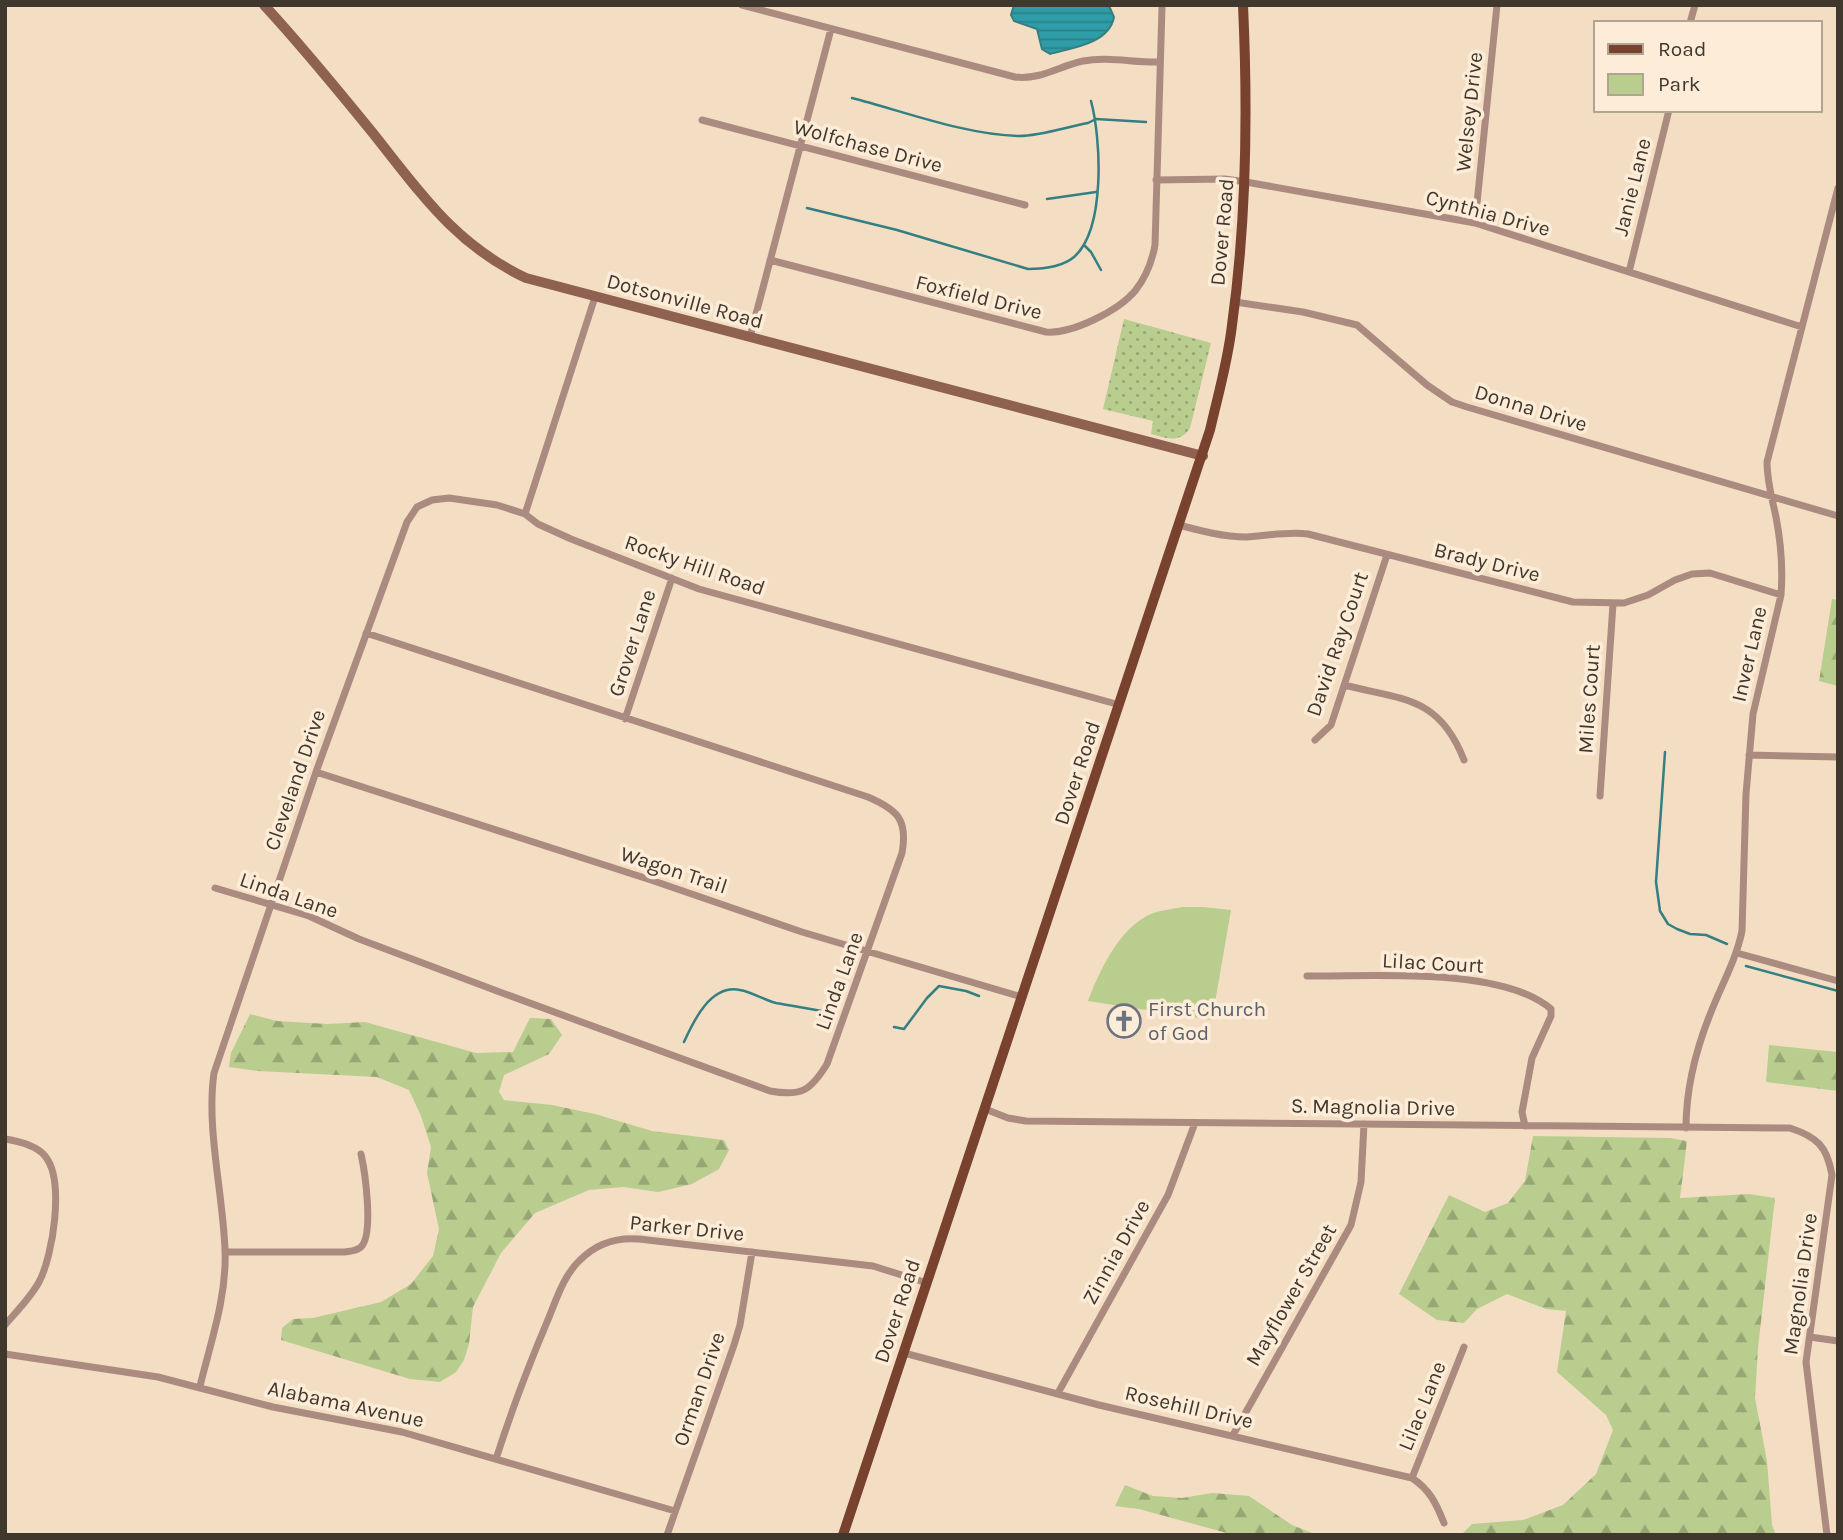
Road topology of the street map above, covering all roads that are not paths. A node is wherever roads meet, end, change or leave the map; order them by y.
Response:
1 (264, 5) edge
2 (742, 5) edge
3 (1243, 5) edge
4 (1497, 5) edge
5 (1162, 7) edge
6 (831, 29) junction
7 (1160, 62) junction
8 (1669, 112) edge
9 (702, 120) dead end
10 (799, 146) junction
11 (1156, 180) junction
12 (1246, 181) junction
13 (1838, 188) edge
14 (1025, 205) dead end
15 (1475, 223) junction
16 (771, 261) junction
17 (1629, 272) junction
18 (595, 297) junction
19 (1235, 302) junction
20 (1802, 327) junction
21 (750, 337) junction
22 (1203, 456) junction
23 (1771, 497) junction
24 (525, 514) junction
25 (1838, 516) edge
26 (1180, 525) junction
27 (1387, 555) junction
28 (672, 578) junction
29 (1781, 595) junction
30 (1613, 604) junction
31 (366, 633) junction
32 (1344, 685) junction
33 (1120, 705) junction
34 (625, 719) junction
35 (1315, 740) dead end
36 (1749, 755) junction
37 (1838, 757) edge
38 (1464, 760) dead end
39 (316, 772) junction
40 (1600, 796) dead end
41 (215, 888) dead end
42 (269, 906) junction
43 (868, 951) junction
44 (1737, 953) junction
45 (1307, 976) dead end
46 (1838, 981) edge
47 (1022, 997) junction
48 (985, 1109) junction
49 (1195, 1123) junction
50 (1364, 1124) junction
51 (1525, 1126) junction
52 (1686, 1128) junction
53 (1763, 1128) joint
54 (5, 1139) edge
55 (360, 1154) dead end
56 (226, 1252) junction
57 (752, 1252) junction
58 (927, 1283) junction
59 (5, 1325) edge
60 (1810, 1337) junction
61 (1838, 1341) edge
62 (1464, 1347) dead end
63 (904, 1353) junction
64 (5, 1354) edge
65 (200, 1386) junction
66 (1058, 1393) junction
67 (1233, 1435) junction
68 (496, 1459) junction
69 (1412, 1478) junction
70 (674, 1511) junction
71 (1444, 1523) dead end
72 (667, 1535) edge
73 (843, 1535) edge
74 (1827, 1535) edge

1 - 18 main road, Dotsonville Road
2 - 6 street
3 - 12 main road, Dover Road
4 - 15 street, Welsey Drive
5 - 7 street, Foxfield Drive
6 - 7 street
6 - 10 street
7 - 11 street, Foxfield Drive
8 - 17 street, Janie Lane
9 - 10 street, Wolfchase Drive
10 - 14 street, Wolfchase Drive
10 - 16 street
11 - 12 street, Cynthia Drive
11 - 16 street, Foxfield Drive
12 - 15 street, Cynthia Drive
12 - 19 main road, Dover Road
13 - 20 street, Inver Lane
15 - 17 street, Cynthia Drive
16 - 21 street
17 - 20 street, Cynthia Drive
18 - 21 main road, Dotsonville Road
18 - 24 street
19 - 22 main road, Dover Road
19 - 23 street, Donna Drive
20 - 23 street, Inver Lane
21 - 22 main road, Dotsonville Road
22 - 26 main road, Dover Road
23 - 25 street, Donna Drive
23 - 29 street, Inver Lane
24 - 28 street, Rocky Hill Road
24 - 31 street, Cleveland Drive
26 - 27 street, Brady Drive
26 - 33 main road, Dover Road
27 - 30 street, Brady Drive
27 - 32 street, David Ray Court
28 - 33 street, Rocky Hill Road
28 - 34 street, Grover Lane
29 - 30 street, Brady Drive
29 - 36 street, Inver Lane
30 - 40 street, Miles Court
31 - 34 street, Linda Lane
31 - 39 street, Cleveland Drive
32 - 35 street, David Ray Court
32 - 38 street
33 - 47 main road, Dover Road
34 - 43 street, Linda Lane
36 - 37 street
36 - 44 street, Inver Lane
39 - 42 street, Cleveland Drive
39 - 43 street, Wagon Trail
41 - 42 street, Linda Lane
42 - 43 street, Linda Lane
42 - 56 street, Cleveland Drive
43 - 47 street, Wagon Trail
44 - 46 street
44 - 52 street, Inver Lane
45 - 51 street, Lilac Court
47 - 48 main road, Dover Road
48 - 49 street, S. Magnolia Drive
48 - 58 main road, Dover Road
49 - 50 street, S. Magnolia Drive
49 - 66 street, Zinnia Drive
50 - 51 street, S. Magnolia Drive
50 - 67 street, Mayflower Street
51 - 52 street, S. Magnolia Drive
52 - 53 street, S. Magnolia Drive
53 - 60 street, Magnolia Drive
54 - 59 street
55 - 56 street
56 - 65 street, Cleveland Drive
57 - 58 street, Parker Drive
57 - 68 street, Parker Drive
57 - 70 street, Orman Drive
58 - 63 main road, Dover Road
60 - 61 street
60 - 74 street, Magnolia Drive
62 - 69 street, Lilac Lane
63 - 66 street, Rosehill Drive
63 - 73 main road, Dover Road
64 - 65 street, Alabama Avenue
65 - 68 street, Alabama Avenue
66 - 67 street, Rosehill Drive
67 - 69 street, Rosehill Drive
68 - 70 street, Alabama Avenue
69 - 71 street
70 - 72 street, Orman Drive

